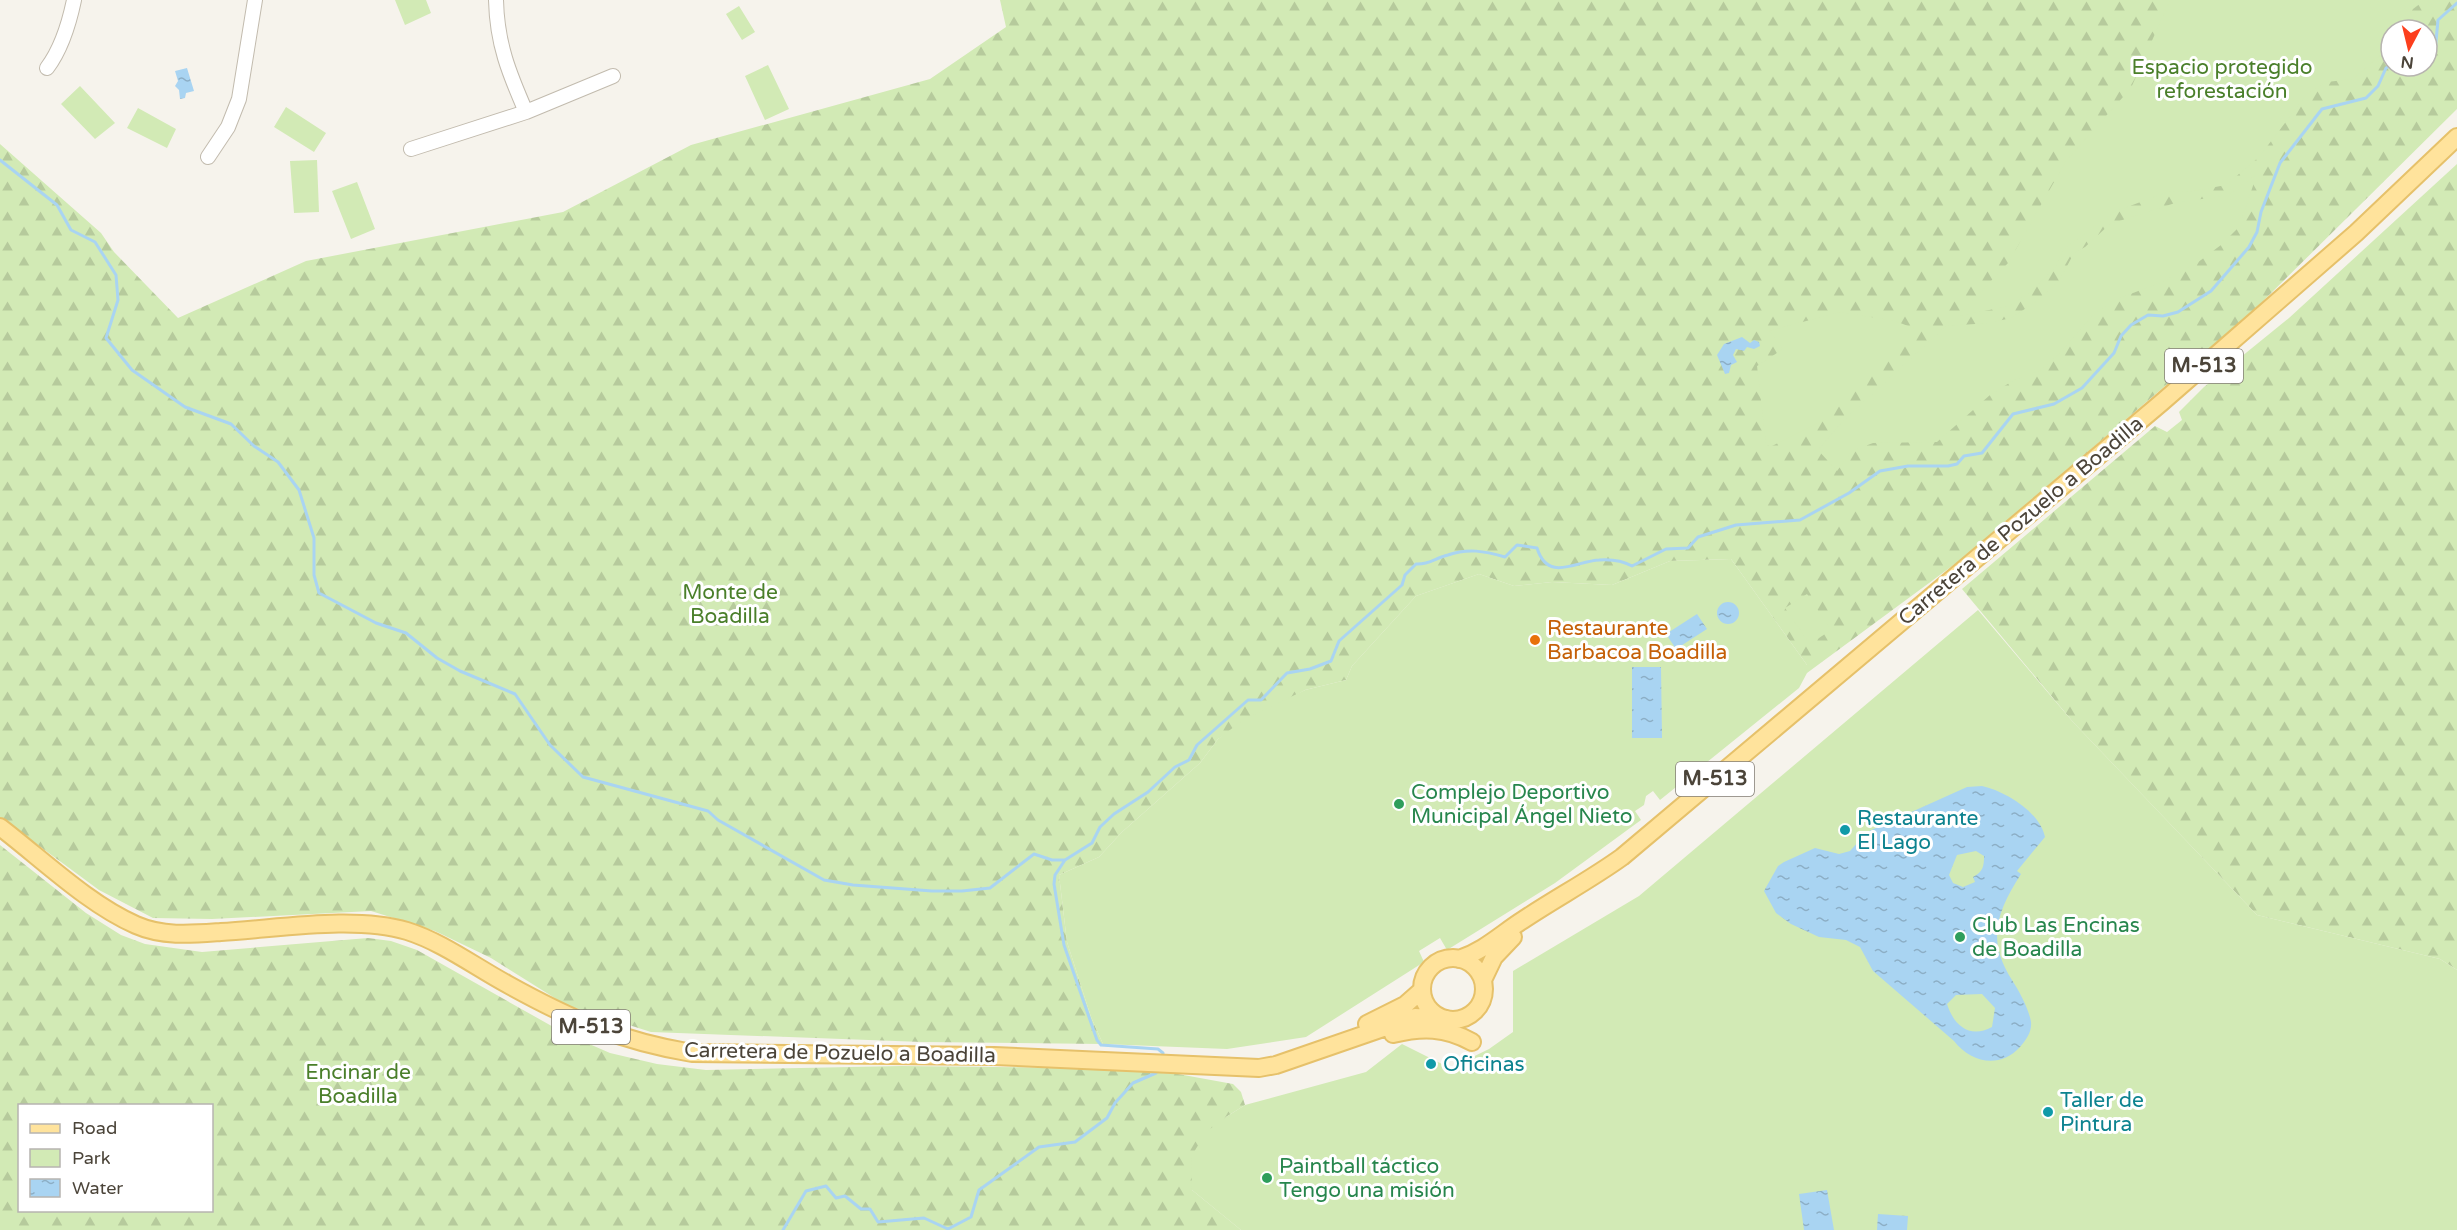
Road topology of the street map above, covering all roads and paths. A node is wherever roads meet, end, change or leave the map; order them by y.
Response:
1 (74, 0) edge
2 (255, 0) edge
3 (496, 0) edge
4 (47, 68) dead end
5 (613, 76) dead end
6 (526, 112) junction
7 (2457, 137) edge
8 (411, 149) dead end
9 (208, 157) dead end
10 (0, 827) edge
11 (1572, 891) junction
12 (1459, 959) junction
13 (1483, 980) junction
14 (1422, 990) junction
15 (1447, 1019) junction
16 (1472, 1042) dead end
17 (1276, 1065) junction
18 (1236, 1068) junction

1 - 4 street
2 - 9 street
3 - 6 street
5 - 6 street
6 - 8 street
7 - 11 main road, Carretera de Pozuelo a Boadilla / M-513
10 - 18 main road, Carretera de Pozuelo a Boadilla / M-513
11 - 12 main road, Carretera de Pozuelo a Boadilla / M-513
11 - 13 main road, Carretera de Pozuelo a Boadilla / M-513
12 - 13 main road
12 - 14 main road, M-513
13 - 15 main road, M-513
14 - 15 main road
14 - 18 main road, Carretera de Pozuelo a Boadilla / M-513
15 - 17 main road, Carretera de Pozuelo a Boadilla / M-513
16 - 17 main road
17 - 18 main road, Carretera de Pozuelo a Boadilla / M-513

